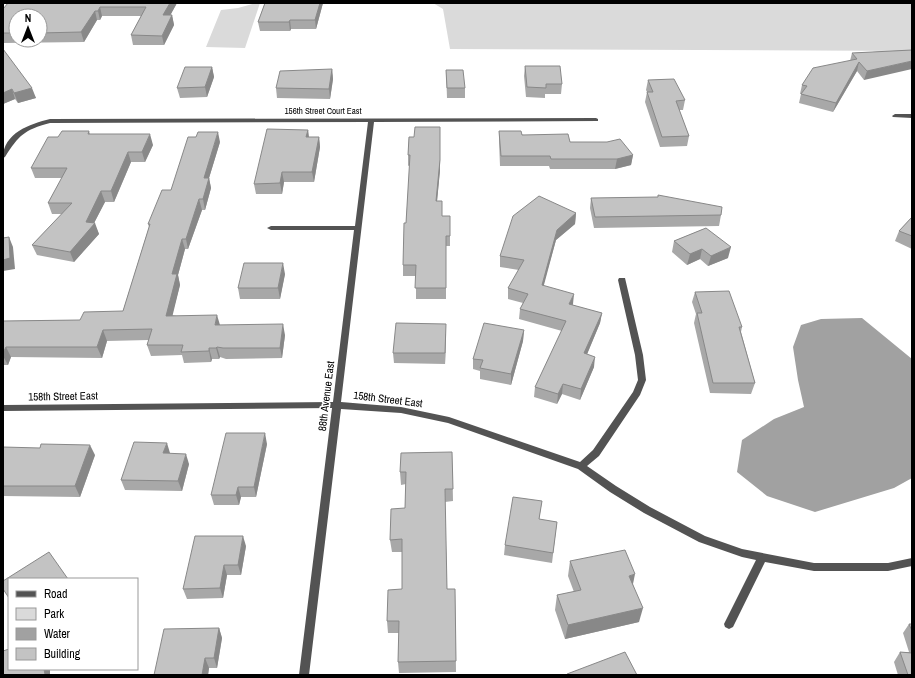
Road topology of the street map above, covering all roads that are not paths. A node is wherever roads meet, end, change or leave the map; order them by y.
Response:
1 (895, 116) dead end
2 (912, 116) edge
3 (370, 120) junction
4 (596, 120) dead end
5 (3, 156) edge
6 (271, 228) dead end
7 (358, 228) junction
8 (622, 280) dead end
9 (336, 405) junction
10 (3, 408) edge
11 (581, 466) junction
12 (762, 558) junction
13 (912, 562) edge
14 (728, 624) dead end
15 (304, 675) edge

1 - 2 street
3 - 4 street, 156th Street Court East
3 - 5 street, 156th Street Court East
3 - 7 street, 88th Avenue East
6 - 7 street
7 - 9 street, 88th Avenue East
8 - 11 street
9 - 10 street, 158th Street East
9 - 11 street, 158th Street East
9 - 15 street, 88th Avenue East
11 - 12 street, 158th Street East
12 - 13 street, 158th Street East
12 - 14 street

